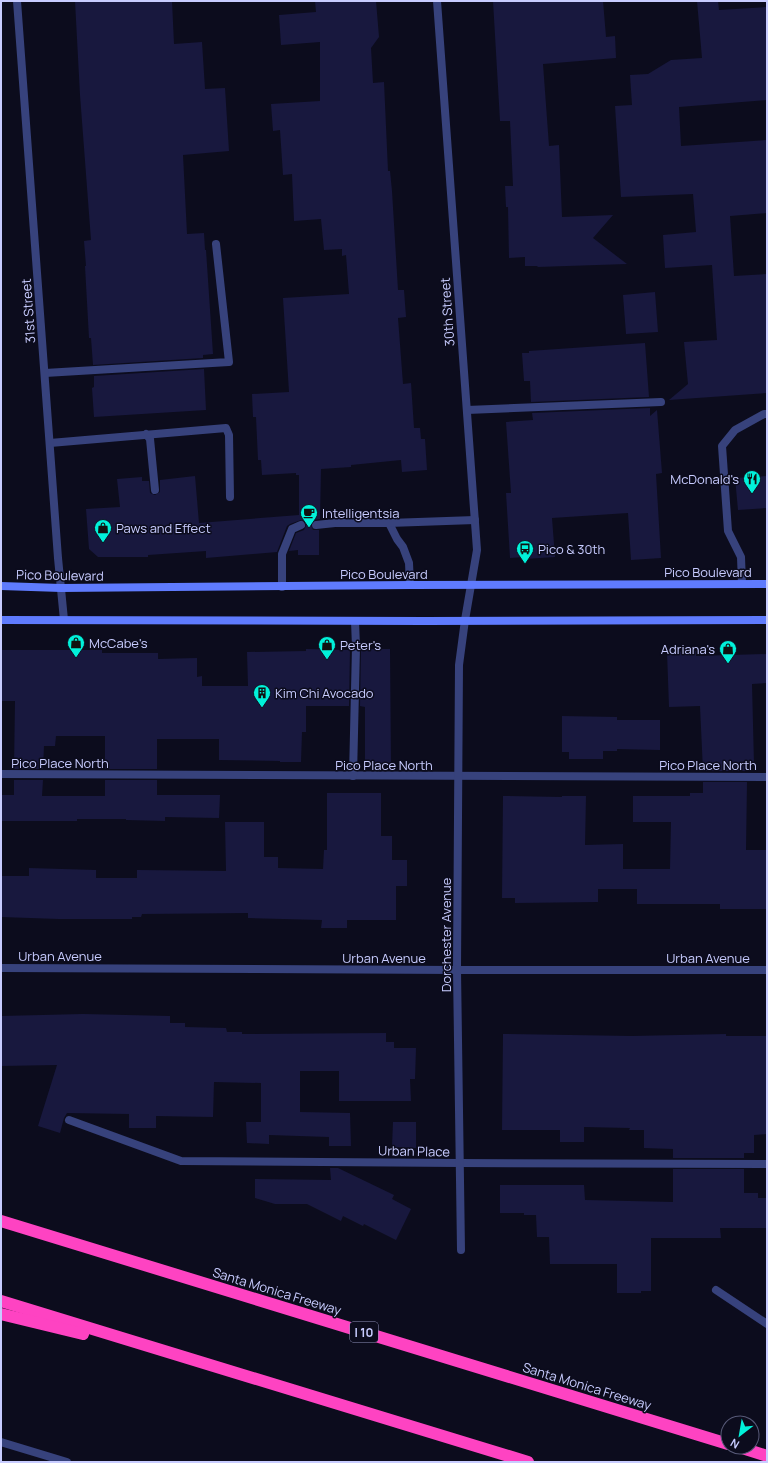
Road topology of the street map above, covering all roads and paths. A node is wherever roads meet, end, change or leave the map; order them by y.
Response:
1 (17, 1) edge
2 (437, 1) edge
3 (216, 244) dead end
4 (45, 373) junction
5 (660, 402) dead end
6 (467, 410) junction
7 (767, 414) edge
8 (146, 434) junction
9 (50, 443) junction
10 (155, 490) dead end
11 (230, 498) dead end
12 (475, 520) junction
13 (389, 523) junction
14 (301, 525) dead end
15 (316, 525) dead end
16 (742, 584) junction
17 (767, 584) edge
18 (410, 585) junction
19 (1, 586) edge
20 (470, 586) junction
21 (282, 587) junction
22 (61, 588) junction
23 (1, 620) edge
24 (64, 620) junction
25 (465, 620) junction
26 (767, 620) edge
27 (355, 621) junction
28 (1, 774) edge
29 (353, 776) junction
30 (457, 777) junction
31 (767, 777) edge
32 (1, 968) edge
33 (458, 970) junction
34 (767, 970) edge
35 (69, 1120) dead end
36 (459, 1164) junction
37 (767, 1164) edge
38 (1, 1221) edge
39 (461, 1250) dead end
40 (716, 1290) dead end
41 (1, 1301) edge
42 (1, 1314) edge
43 (767, 1324) edge
44 (195, 1360) junction
45 (1, 1442) edge
46 (720, 1442) edge
47 (67, 1462) edge
48 (528, 1462) edge

1 - 4 street, 31st Street
2 - 6 street, 30th Street
3 - 4 street
4 - 9 street, 31st Street
5 - 6 street
6 - 12 street, 30th Street
7 - 16 street
8 - 9 street
8 - 10 street
8 - 11 street
9 - 22 street, 31st Street
12 - 13 street
12 - 20 street, 30th Street
13 - 15 street
13 - 18 street
14 - 21 street
16 - 17 main road, Pico Boulevard
16 - 20 main road, Pico Boulevard
18 - 20 main road, Pico Boulevard
18 - 21 main road, Pico Boulevard
19 - 22 main road, Pico Boulevard
20 - 25 street, 30th Street
21 - 22 main road, Pico Boulevard
22 - 24 street, 31st Street
23 - 24 main road
24 - 27 main road
25 - 26 main road
25 - 27 main road
25 - 30 street, Dorchester Avenue
27 - 29 street
28 - 29 street, Pico Place North
29 - 30 street, Pico Place North
30 - 31 street, Pico Place North
30 - 33 street, Dorchester Avenue
32 - 33 street, Urban Avenue
33 - 34 street, Urban Avenue
33 - 36 street, Dorchester Avenue
35 - 36 street, Urban Place
36 - 37 street, Urban Place
36 - 39 street, Dorchester Avenue
38 - 46 highway, Santa Monica Freeway / I 10
40 - 43 street
41 - 44 highway
42 - 44 highway
44 - 48 highway
45 - 47 street

